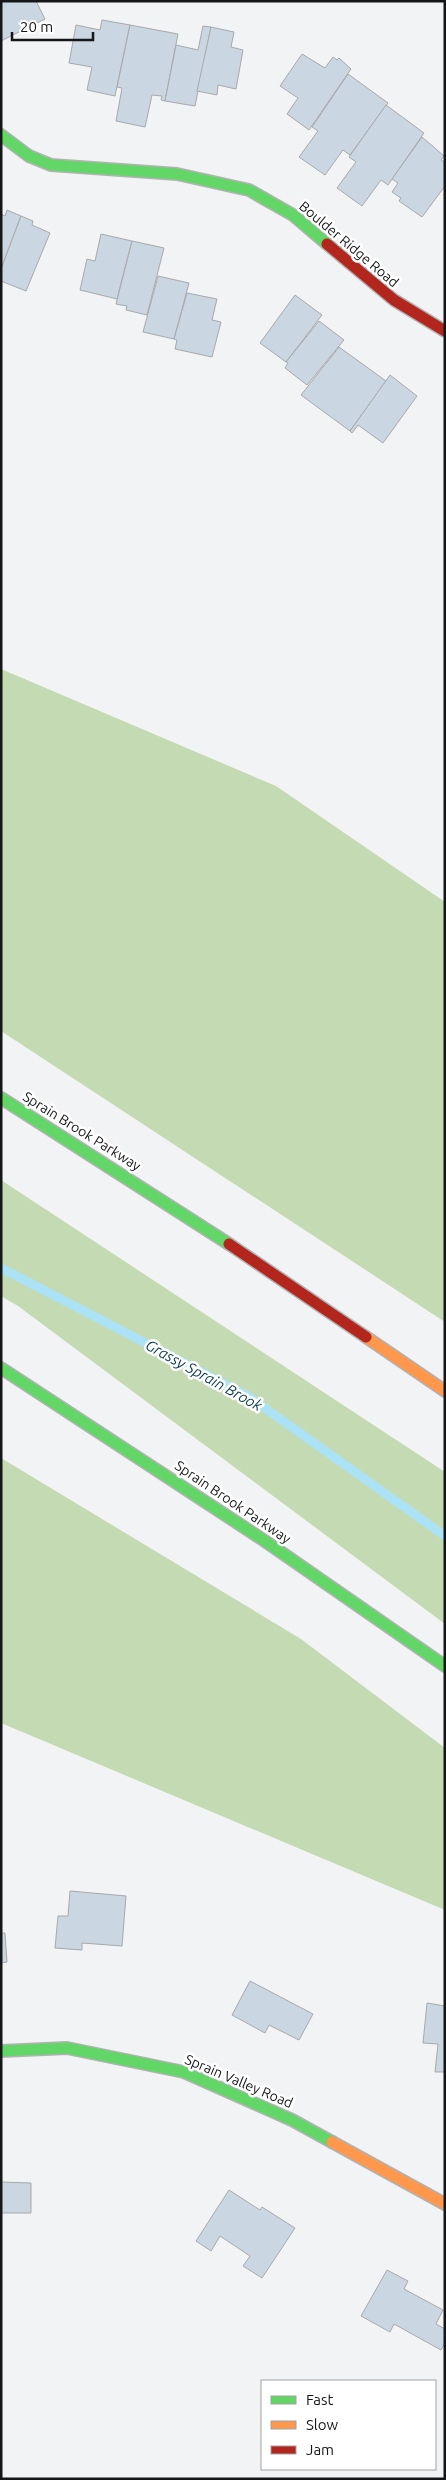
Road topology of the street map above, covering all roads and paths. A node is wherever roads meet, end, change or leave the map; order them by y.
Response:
1 (1, 135) edge
2 (445, 331) edge
3 (1, 1098) edge
4 (1, 1368) edge
5 (445, 1391) edge
6 (445, 1666) edge
7 (1, 2051) edge
8 (445, 2204) edge

1 - 2 main road, Boulder Ridge Road
3 - 5 main road, Sprain Brook Parkway
4 - 6 main road, Sprain Brook Parkway
7 - 8 main road, Sprain Valley Road

